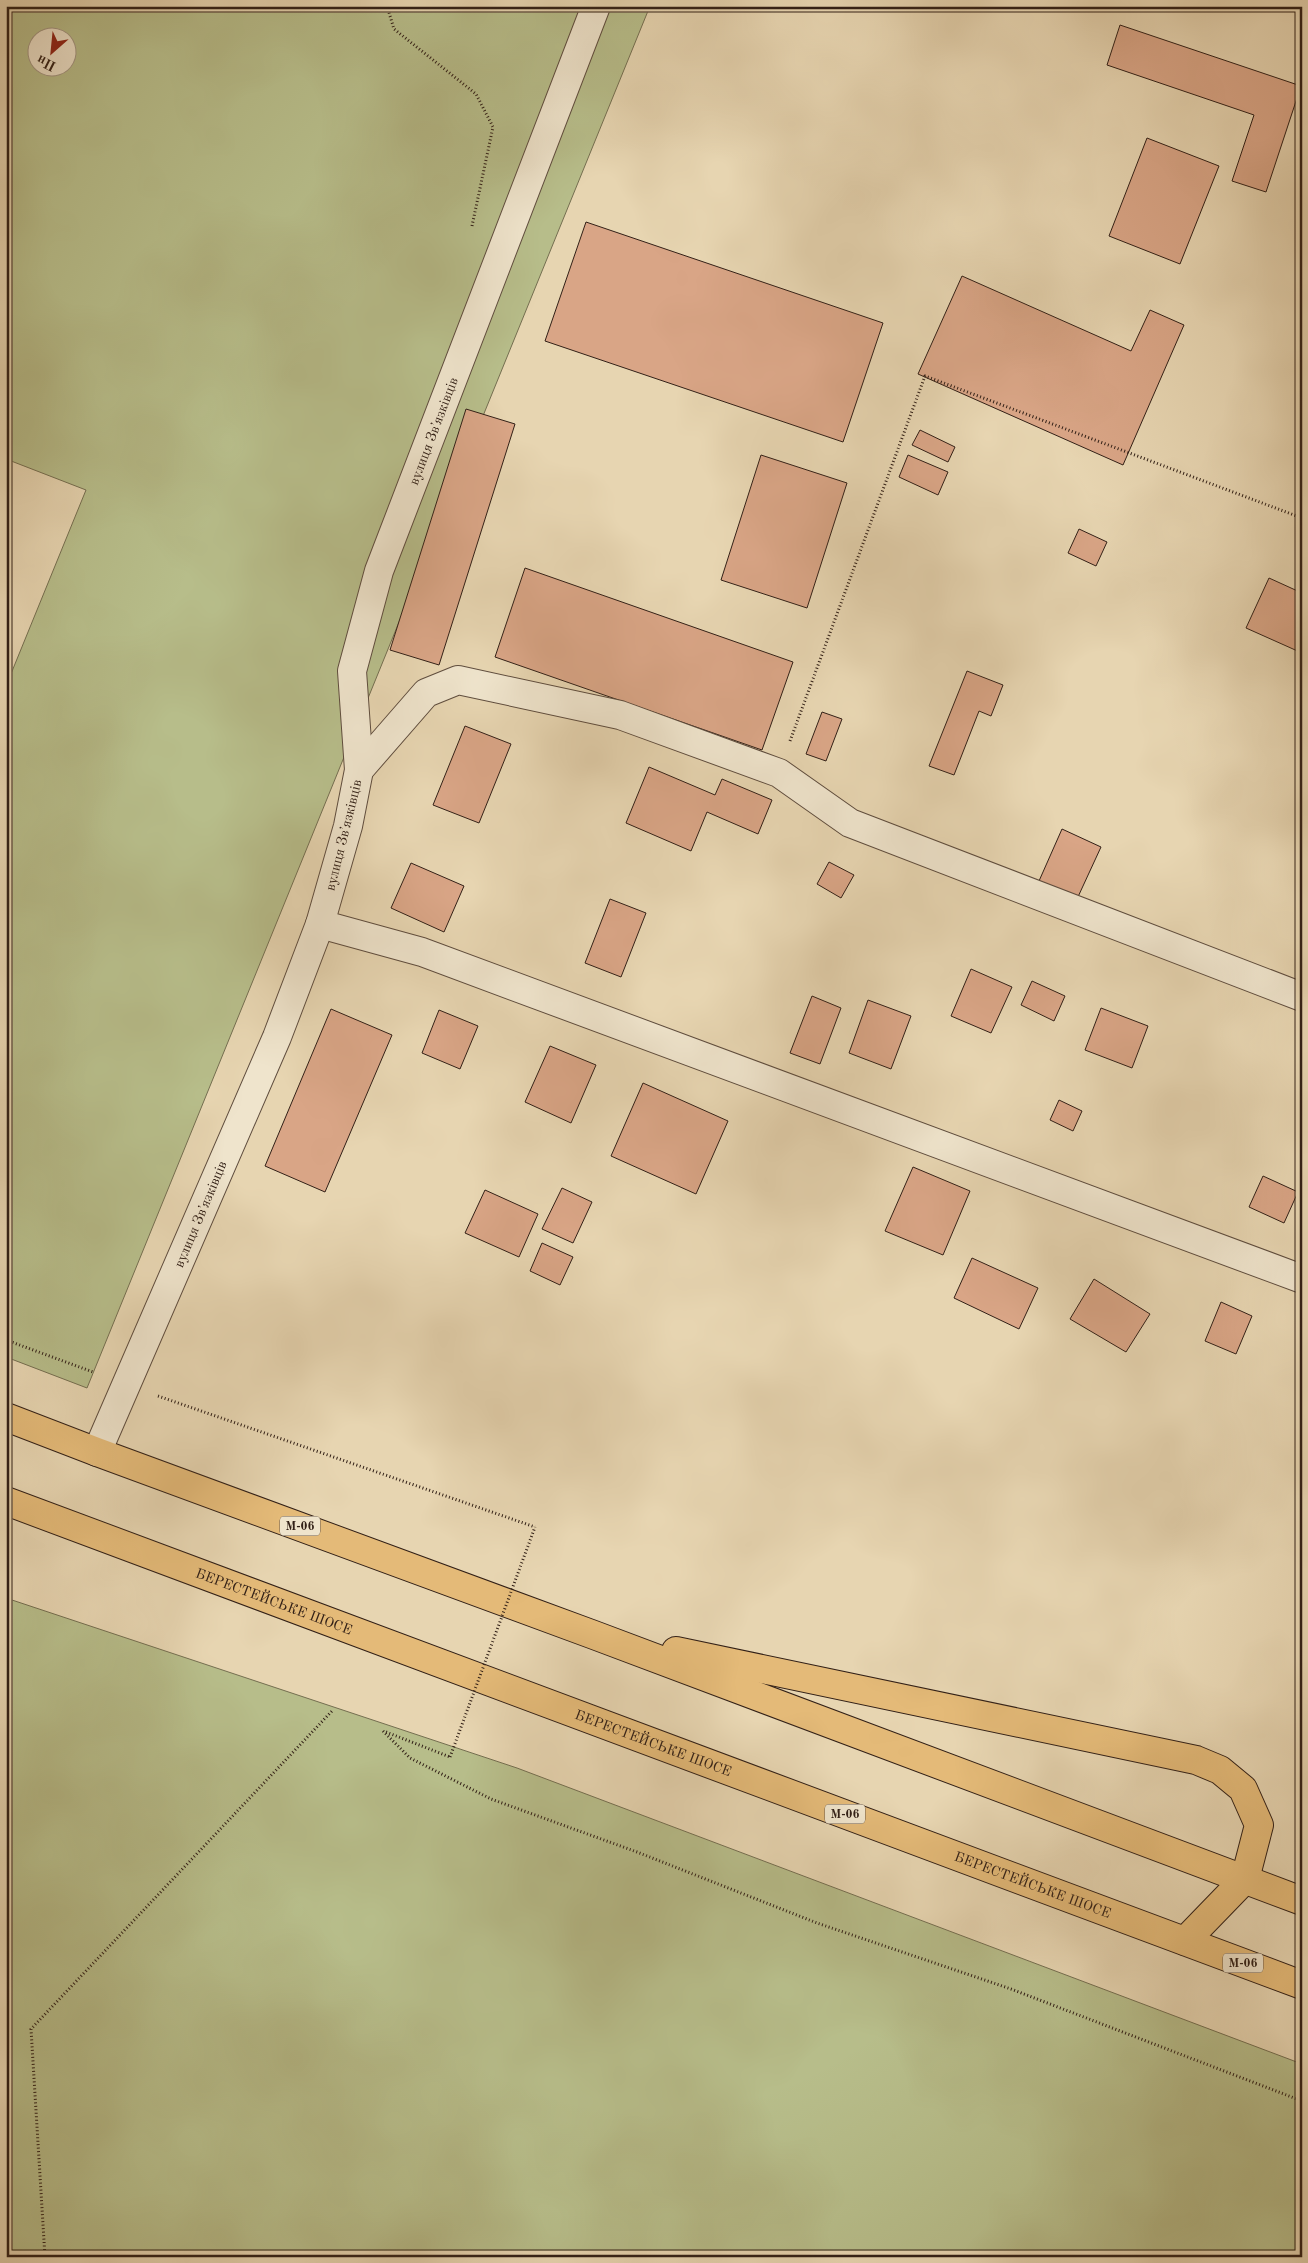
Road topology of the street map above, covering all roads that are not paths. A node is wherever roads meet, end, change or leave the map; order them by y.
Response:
1 (596, 6) edge
2 (360, 770) junction
3 (320, 924) junction
4 (1302, 997) edge
5 (1302, 1279) edge
6 (6, 1417) edge
7 (97, 1452) junction
8 (6, 1501) edge
9 (594, 1635) junction
10 (1245, 1879) junction
11 (1302, 1901) edge
12 (1185, 1941) junction
13 (1302, 1986) edge

1 - 2 street, вулиця Звʼязківців
2 - 3 street, вулиця Звʼязківців
2 - 4 street
3 - 5 street
3 - 7 street, вулиця Звʼязківців
6 - 7 highway, М-06
7 - 9 highway, М-06
8 - 12 highway, БЕРЕСТЕЙСЬКЕ ШОСЕ / М-06
9 - 10 highway, М-06
9 - 10 highway
10 - 11 highway, М-06
10 - 12 highway
12 - 13 highway, БЕРЕСТЕЙСЬКЕ ШОСЕ / М-06

